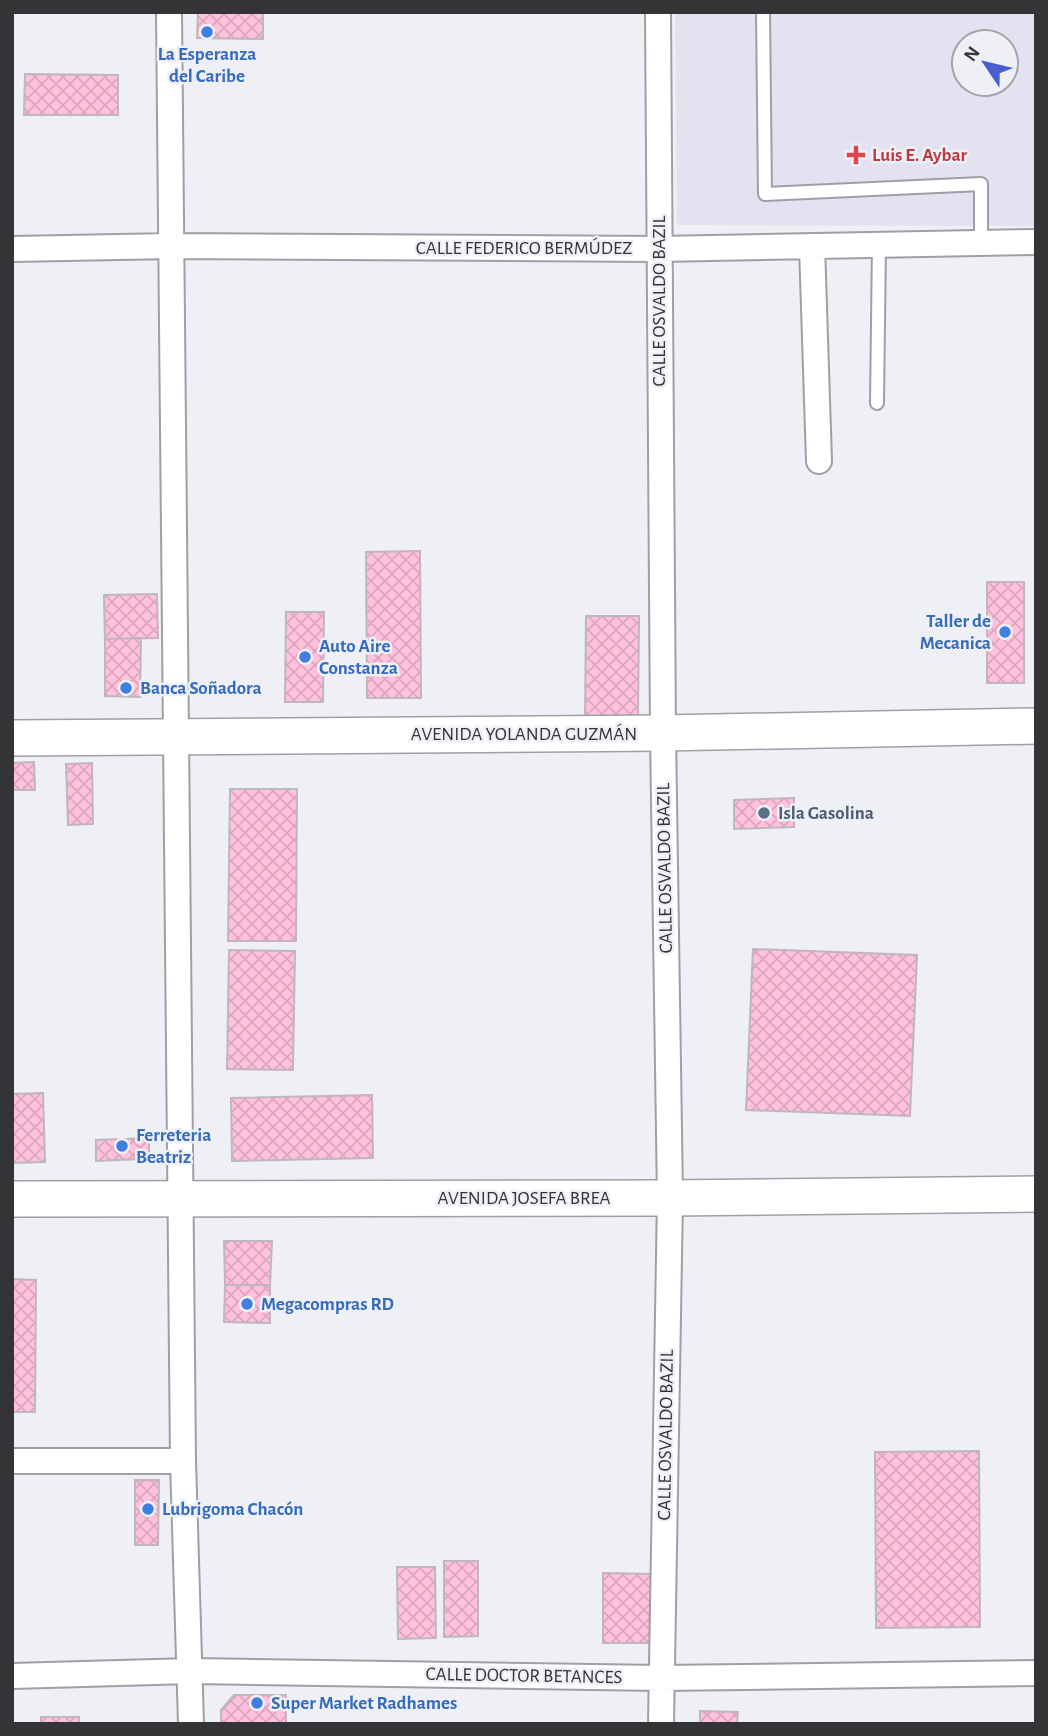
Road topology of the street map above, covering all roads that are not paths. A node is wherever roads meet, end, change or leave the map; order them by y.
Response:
1 (169, 12) edge
2 (658, 12) edge
3 (763, 12) edge
4 (1036, 242) edge
5 (981, 243) junction
6 (878, 244) junction
7 (172, 246) junction
8 (812, 246) junction
9 (12, 249) edge
10 (659, 249) junction
11 (877, 403) dead end
12 (819, 460) dead end
13 (1036, 726) edge
14 (663, 733) junction
15 (176, 736) junction
16 (12, 738) edge
17 (1036, 1194) edge
18 (181, 1197) junction
19 (670, 1198) junction
20 (12, 1199) edge
21 (12, 1461) edge
22 (183, 1461) junction
23 (191, 1671) junction
24 (1036, 1673) edge
25 (12, 1676) edge
26 (661, 1678) junction
27 (191, 1724) edge
28 (661, 1724) edge

1 - 7 street
2 - 10 street, CALLE OSVALDO BAZIL
3 - 5 lane
4 - 5 street, CALLE FEDERICO BERMÚDEZ
5 - 6 street, CALLE FEDERICO BERMÚDEZ
6 - 8 street, CALLE FEDERICO BERMÚDEZ
6 - 11 lane
7 - 9 street, CALLE FEDERICO BERMÚDEZ
7 - 10 street, CALLE FEDERICO BERMÚDEZ
7 - 15 street
8 - 10 street, CALLE FEDERICO BERMÚDEZ
8 - 12 street
10 - 14 street, CALLE OSVALDO BAZIL
13 - 14 main road, AVENIDA YOLANDA GUZMÁN
14 - 15 main road, AVENIDA YOLANDA GUZMÁN
14 - 19 street, CALLE OSVALDO BAZIL
15 - 16 main road, AVENIDA YOLANDA GUZMÁN
15 - 18 street
17 - 19 main road, AVENIDA JOSEFA BREA
18 - 19 main road, AVENIDA JOSEFA BREA
18 - 20 main road, AVENIDA JOSEFA BREA
18 - 22 street
19 - 26 street, CALLE OSVALDO BAZIL
21 - 22 street
22 - 23 street
23 - 25 street, CALLE DOCTOR BETANCES
23 - 26 street, CALLE DOCTOR BETANCES
23 - 27 street
24 - 26 street, CALLE DOCTOR BETANCES
26 - 28 street, CALLE OSVALDO BAZIL

